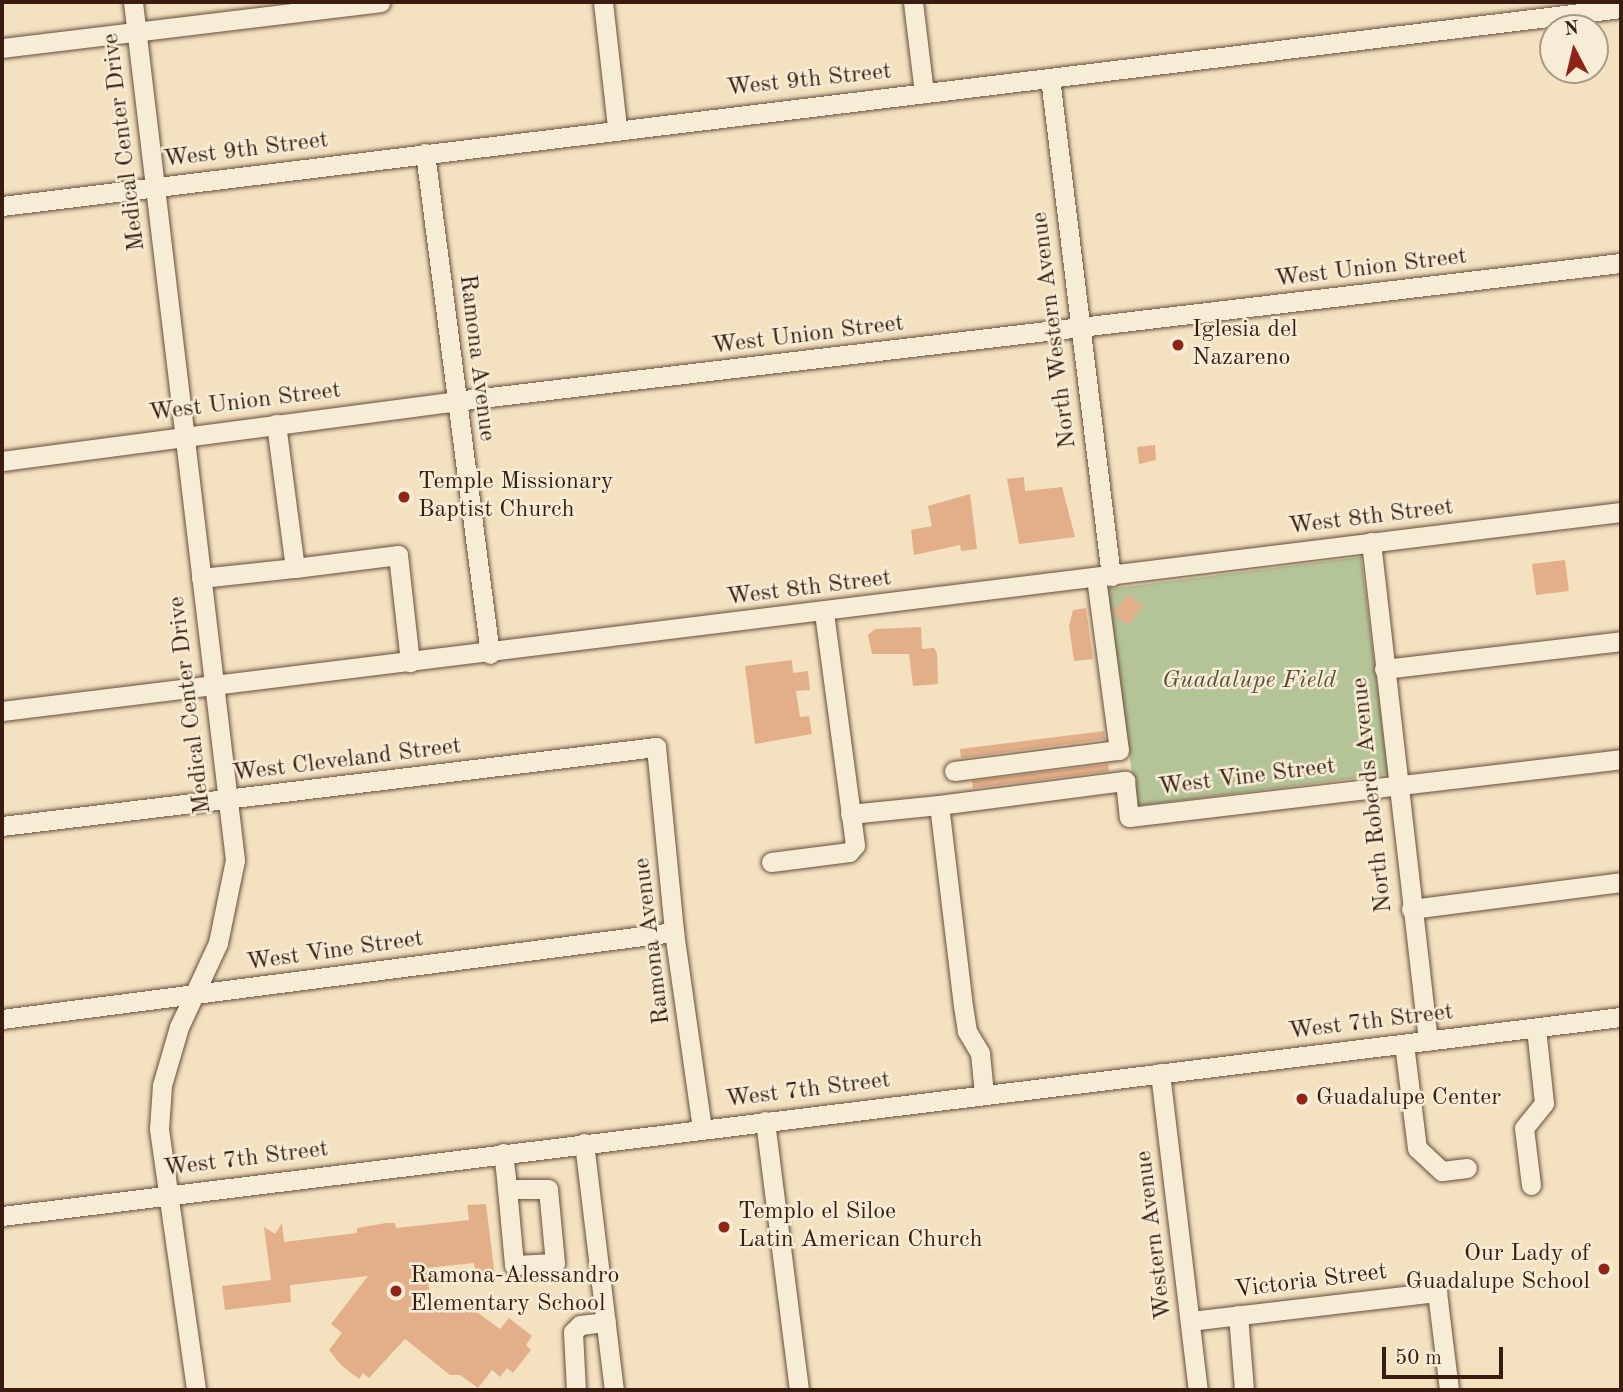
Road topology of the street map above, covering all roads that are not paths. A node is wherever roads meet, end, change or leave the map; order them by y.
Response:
1 (133, 2) edge
2 (380, 2) edge
3 (603, 2) edge
4 (913, 2) edge
5 (1621, 8) edge
6 (1551, 9) edge
7 (136, 31) junction
8 (2, 48) edge
9 (1050, 78) junction
10 (924, 93) junction
11 (617, 127) junction
12 (425, 153) junction
13 (155, 187) junction
14 (2, 206) edge
15 (1621, 264) edge
16 (1079, 330) junction
17 (456, 401) junction
18 (276, 424) junction
19 (183, 435) junction
20 (2, 461) edge
21 (1621, 512) edge
22 (1371, 542) junction
23 (295, 568) junction
24 (1103, 577) junction
25 (201, 578) junction
26 (824, 612) junction
27 (1621, 641) edge
28 (490, 654) junction
29 (410, 662) junction
30 (1384, 670) junction
31 (213, 684) junction
32 (2, 711) edge
33 (656, 747) joint
34 (1621, 759) edge
35 (954, 771) dead end
36 (1395, 784) junction
37 (227, 800) junction
38 (939, 805) junction
39 (850, 814) junction
40 (2, 826) edge
41 (771, 862) dead end
42 (1621, 882) edge
43 (1411, 909) junction
44 (674, 932) junction
45 (194, 996) junction
46 (1621, 1017) edge
47 (2, 1019) edge
48 (1536, 1028) junction
49 (1428, 1041) junction
50 (1404, 1044) junction
51 (1160, 1073) junction
52 (984, 1094) junction
53 (765, 1121) junction
54 (702, 1128) junction
55 (584, 1143) junction
56 (503, 1153) junction
57 (1467, 1168) dead end
58 (1531, 1185) dead end
59 (507, 1189) dead end
60 (169, 1194) junction
61 (2, 1216) edge
62 (1238, 1315) junction
63 (1190, 1321) junction
64 (606, 1322) junction
65 (196, 1390) edge
66 (576, 1390) edge
67 (614, 1390) edge
68 (799, 1390) edge
69 (1198, 1390) edge
70 (1244, 1390) edge
71 (1449, 1390) edge

1 - 7 street, Medical Center Drive
2 - 7 street
3 - 11 street
4 - 10 street
5 - 6 street, West 9th Street
6 - 9 street, West 9th Street
7 - 8 street
7 - 13 street, Medical Center Drive
9 - 10 street, West 9th Street
9 - 16 street, North Western Avenue
10 - 11 street, West 9th Street
11 - 12 street, West 9th Street
12 - 13 street, West 9th Street
12 - 17 street, Ramona Avenue
13 - 14 street, West 9th Street
13 - 19 street, Medical Center Drive
15 - 16 street, West Union Street
16 - 17 street, West Union Street
16 - 24 street, North Western Avenue
17 - 18 street, West Union Street
17 - 28 street, Ramona Avenue
18 - 19 street, West Union Street
18 - 23 street
19 - 20 street, West Union Street
19 - 25 street, Medical Center Drive
21 - 22 street, West 8th Street
22 - 24 street, West 8th Street
22 - 30 street, North Roberds Avenue
23 - 25 street
23 - 29 street
24 - 26 street, West 8th Street
24 - 35 street, North Western Avenue
25 - 31 street, Medical Center Drive
26 - 28 street, West 8th Street
26 - 39 street
27 - 30 street
28 - 29 street, West 8th Street
29 - 31 street, West 8th Street
30 - 36 street, North Roberds Avenue
31 - 32 street, West 8th Street
31 - 37 street, Medical Center Drive
33 - 37 street, West Cleveland Street
33 - 44 street, Ramona Avenue
34 - 36 street, West Vine Street
36 - 38 street, West Vine Street
36 - 43 street, North Roberds Avenue
37 - 40 street, West Cleveland Street
37 - 45 street, Medical Center Drive
38 - 39 street
38 - 52 street
39 - 41 street
42 - 43 street
43 - 49 street, North Roberds Avenue
44 - 45 street, West Vine Street
44 - 54 street, Ramona Avenue
45 - 47 street, West Vine Street
45 - 60 street, Medical Center Drive
46 - 48 street, West 7th Street
48 - 49 street, West 7th Street
48 - 58 street
49 - 50 street, West 7th Street
50 - 51 street, West 7th Street
50 - 57 street
51 - 52 street, West 7th Street
51 - 63 street, Western Avenue
52 - 53 street, West 7th Street
53 - 54 street, West 7th Street
53 - 68 street
54 - 55 street, West 7th Street
55 - 56 street, West 7th Street
55 - 64 street
56 - 59 street
56 - 60 street, West 7th Street
60 - 61 street, West 7th Street
60 - 65 street, Medical Center Drive
62 - 63 street, Victoria Street
62 - 70 street
62 - 71 street, Victoria Street
63 - 69 street, Western Avenue
64 - 66 street
64 - 67 street

